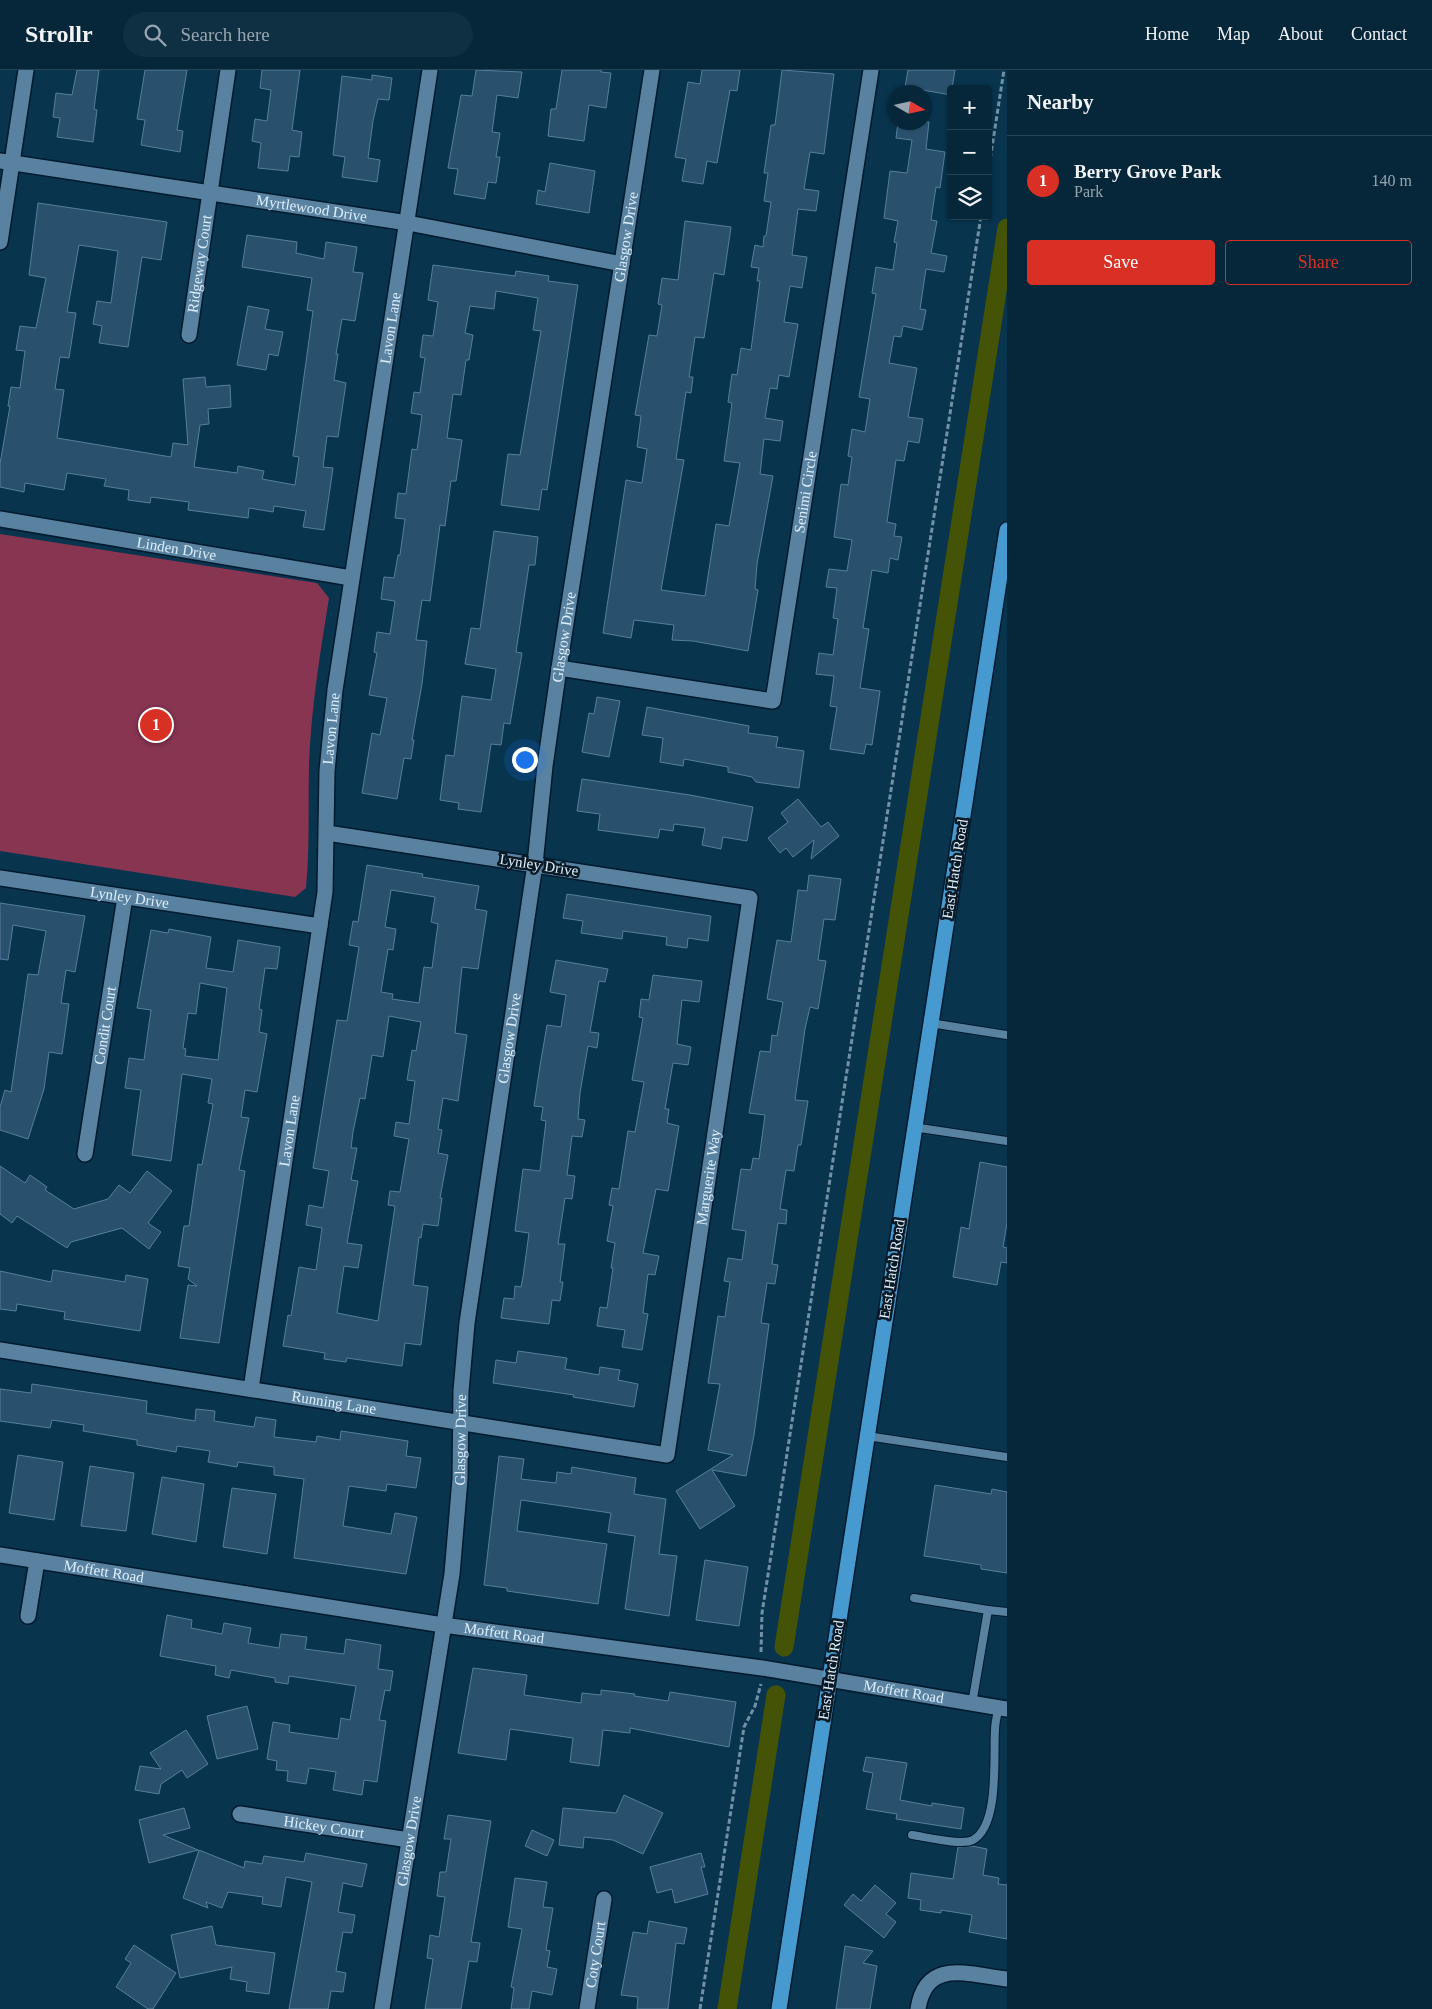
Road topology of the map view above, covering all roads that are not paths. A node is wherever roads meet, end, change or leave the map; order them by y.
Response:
1 (26, 70) edge
2 (228, 70) edge
3 (430, 70) edge
4 (652, 70) edge
5 (871, 70) edge
6 (6, 162) edge
7 (210, 192) junction
8 (408, 223) junction
9 (0, 242) edge
10 (622, 264) junction
11 (189, 335) dead end
12 (0, 519) edge
13 (1007, 530) edge
14 (351, 578) junction
15 (559, 668) junction
16 (327, 833) junction
17 (535, 864) junction
18 (0, 878) edge
19 (125, 897) junction
20 (750, 898) joint
21 (320, 926) junction
22 (930, 1023) junction
23 (1007, 1035) edge
24 (914, 1127) junction
25 (1007, 1141) edge
26 (85, 1154) dead end
27 (0, 1350) edge
28 (251, 1389) junction
29 (460, 1422) junction
30 (867, 1436) junction
31 (667, 1455) joint
32 (1007, 1457) edge
33 (0, 1555) edge
34 (37, 1561) junction
35 (914, 1598) dead end
36 (988, 1610) junction
37 (1007, 1612) edge
38 (28, 1616) dead end
39 (443, 1625) junction
40 (830, 1681) junction
41 (972, 1704) junction
42 (1003, 1708) edge
43 (240, 1814) dead end
44 (912, 1835) dead end
45 (409, 1840) junction
46 (604, 1899) dead end
47 (1007, 1979) edge
48 (382, 2009) edge
49 (587, 2009) edge
50 (778, 2009) edge
51 (918, 2009) edge

1 - 6 street
2 - 7 street, Ridgeway Court
3 - 8 street, Lavon Lane
4 - 10 street, Glasgow Drive
5 - 15 street, Senimi Circle
6 - 7 street, Myrtlewood Drive
6 - 9 street
7 - 8 street, Myrtlewood Drive
7 - 11 street, Ridgeway Court
8 - 10 street, Myrtlewood Drive
8 - 14 street, Lavon Lane
10 - 15 street, Glasgow Drive
12 - 14 street, Linden Drive
13 - 22 main road, East Hatch Road
14 - 16 street, Lavon Lane
15 - 17 street, Glasgow Drive
16 - 17 street, Lynley Drive
16 - 21 street, Lavon Lane
17 - 20 street, Lynley Drive
17 - 29 street, Glasgow Drive
18 - 19 street, Lynley Drive
19 - 21 street, Lynley Drive
19 - 26 street, Condit Court
20 - 31 street, Marguerite Way
21 - 28 street, Lavon Lane
22 - 23 lane
22 - 24 main road, East Hatch Road
24 - 25 lane
24 - 30 main road, East Hatch Road
27 - 28 street, Running Lane
28 - 29 street, Running Lane
29 - 31 street, Running Lane
29 - 39 street, Glasgow Drive
30 - 32 lane
30 - 40 main road, East Hatch Road
33 - 34 street, Moffett Road
34 - 38 street
34 - 39 street, Moffett Road
35 - 36 lane
36 - 37 lane
36 - 41 lane
39 - 40 street, Moffett Road
39 - 45 street, Glasgow Drive
40 - 41 street, Moffett Road
40 - 50 main road, East Hatch Road
41 - 42 street, Moffett Road
42 - 44 lane
43 - 45 street, Hickey Court
45 - 48 street, Glasgow Drive
46 - 49 street, Coty Court
47 - 51 street

